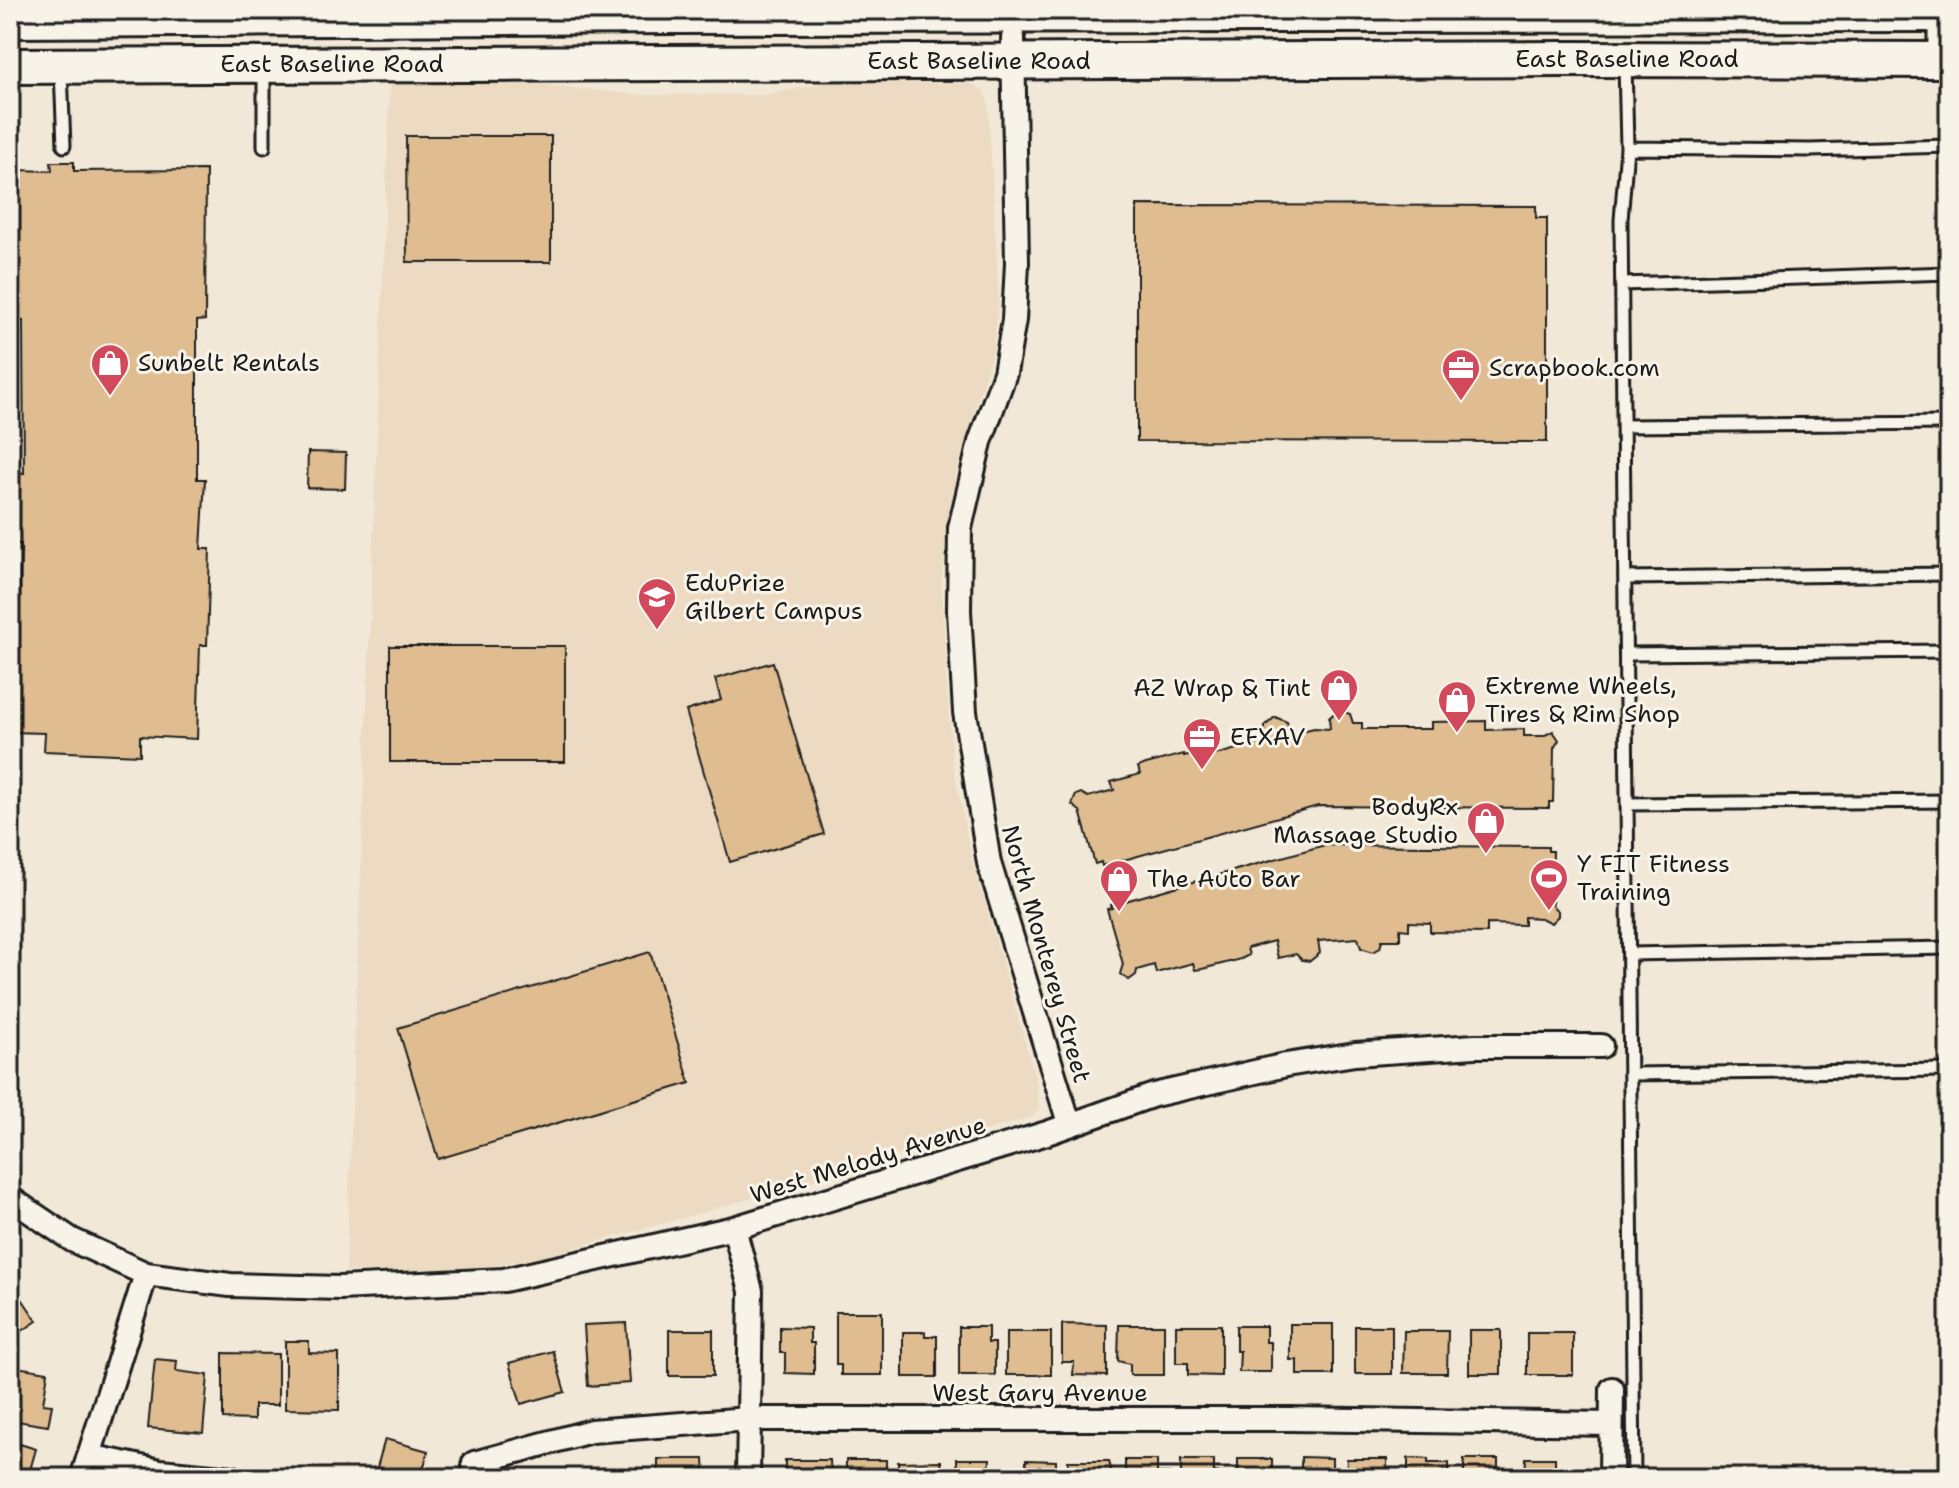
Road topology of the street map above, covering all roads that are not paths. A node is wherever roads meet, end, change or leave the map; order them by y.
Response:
1 (1944, 13) edge
2 (479, 14) edge
3 (10, 20) edge
4 (1013, 27) edge
5 (1625, 59) junction
6 (1945, 60) edge
7 (264, 64) junction
8 (61, 65) junction
9 (10, 66) edge
10 (64, 146) dead end
11 (1949, 146) edge
12 (264, 147) dead end
13 (1627, 148) junction
14 (1949, 273) edge
15 (1622, 284) junction
16 (1949, 423) edge
17 (1623, 426) junction
18 (1949, 574) edge
19 (1625, 578) junction
20 (1949, 651) edge
21 (1626, 654) junction
22 (1949, 801) edge
23 (1627, 804) junction
24 (1949, 948) edge
25 (1629, 954) junction
26 (1601, 1046) dead end
27 (1949, 1070) edge
28 (1630, 1074) junction
29 (1069, 1123) junction
30 (10, 1198) edge
31 (734, 1228) junction
32 (146, 1274) junction
33 (1612, 1389) dead end
34 (748, 1419) junction
35 (1611, 1424) junction
36 (85, 1467) edge
37 (474, 1470) edge
38 (233, 1478) edge
39 (748, 1478) edge
40 (1611, 1478) edge
41 (1634, 1478) edge

1 - 4 main road, East Baseline Road
1 - 6 street
2 - 3 main road, East Baseline Road
2 - 4 main road, East Baseline Road
4 - 5 main road, East Baseline Road
4 - 7 main road, East Baseline Road
4 - 29 street, North Monterey Street
5 - 6 main road, East Baseline Road
5 - 13 lane
7 - 8 main road, East Baseline Road
7 - 12 lane
8 - 9 main road, East Baseline Road
8 - 10 lane
11 - 13 lane
13 - 15 lane
14 - 15 lane
15 - 17 lane
16 - 17 lane
17 - 19 lane
18 - 19 lane
19 - 21 lane
20 - 21 lane
21 - 23 lane
22 - 23 lane
23 - 25 lane
24 - 25 lane
25 - 28 lane
26 - 29 street, West Melody Avenue
27 - 28 lane
28 - 41 lane
29 - 31 street, West Melody Avenue
30 - 32 street, West Melody Avenue
31 - 32 street, West Melody Avenue
31 - 34 street
32 - 36 street
33 - 35 street
34 - 35 street, West Gary Avenue
34 - 37 street, West Gary Avenue
34 - 39 street
35 - 40 street
36 - 38 street

